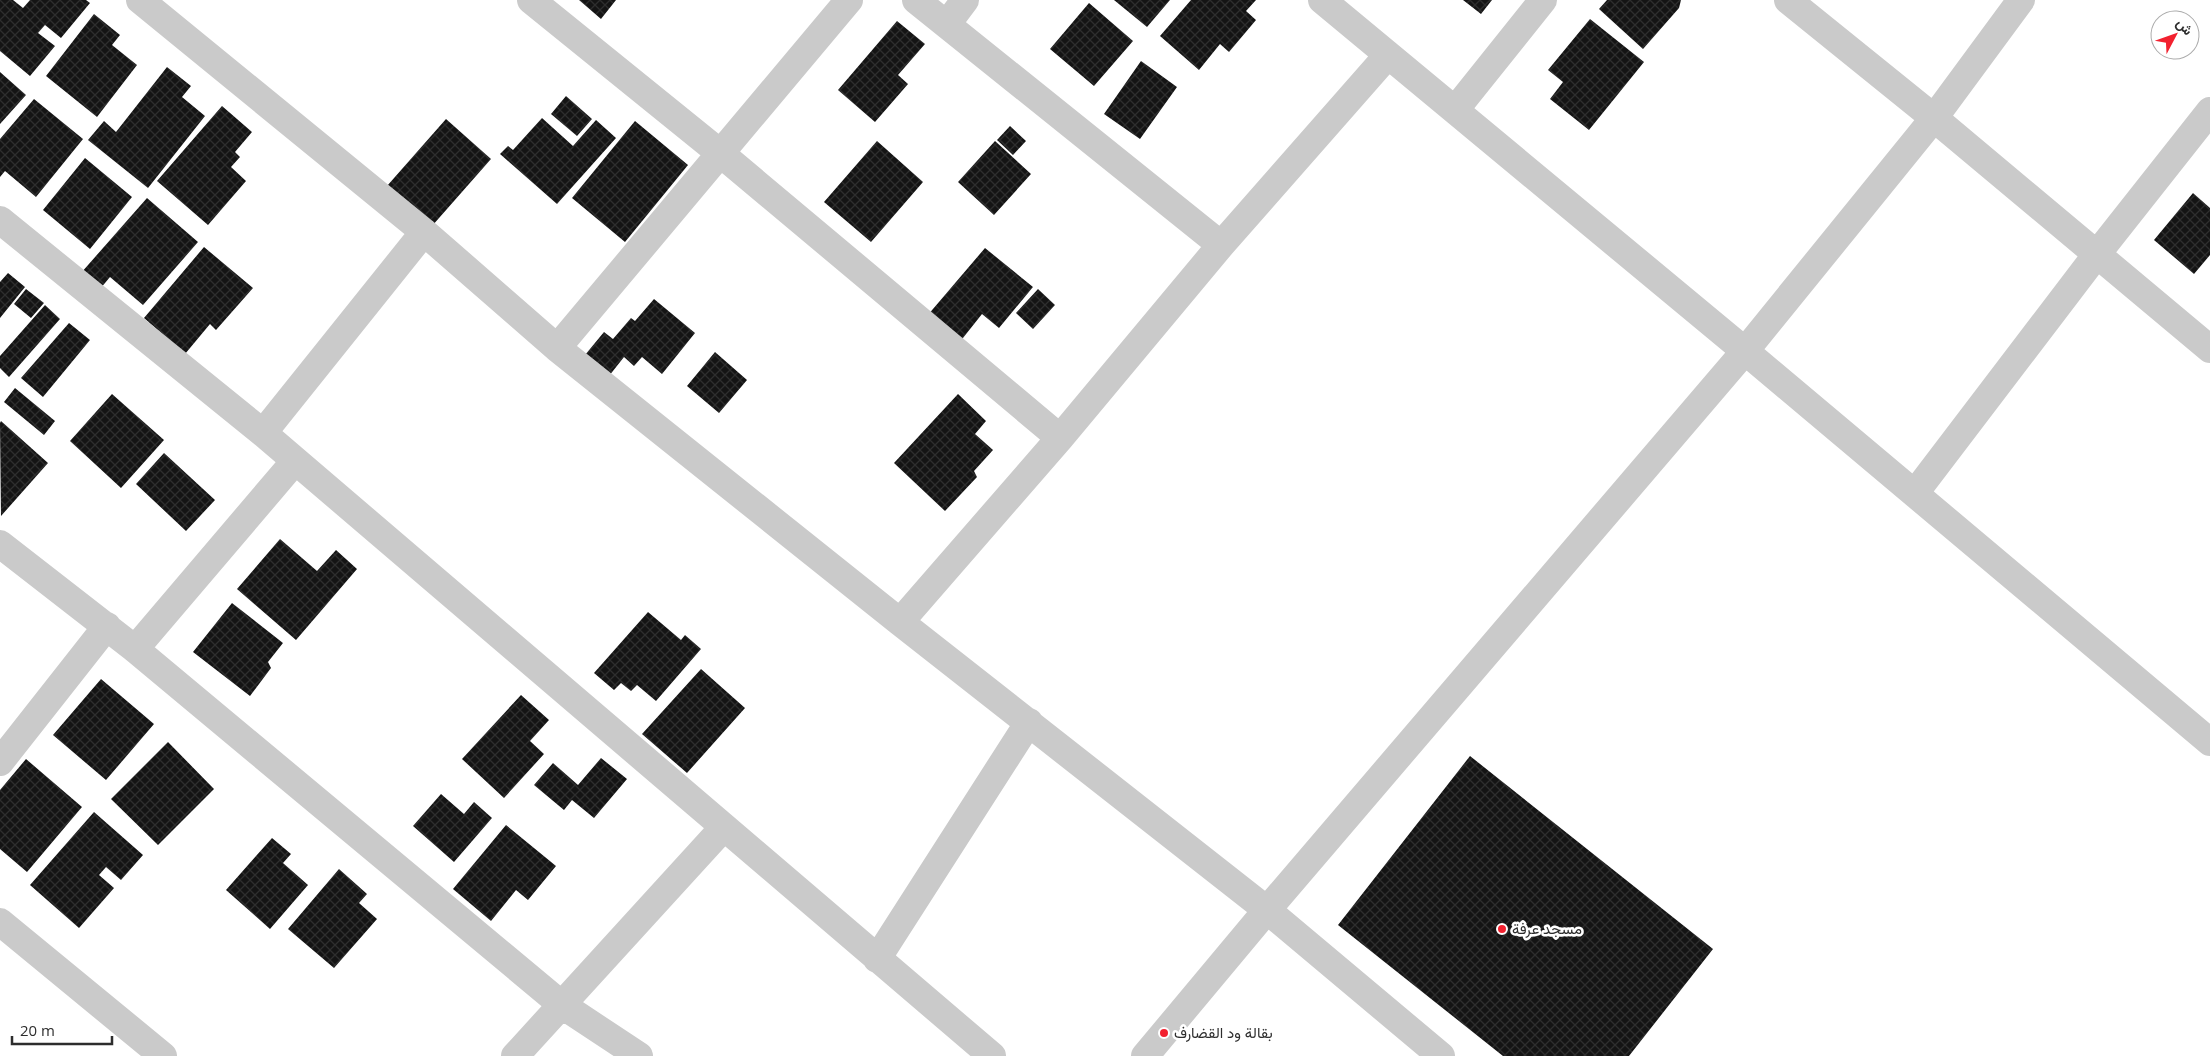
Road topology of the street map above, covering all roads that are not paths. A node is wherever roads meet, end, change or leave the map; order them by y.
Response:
1 (140, 0) edge
2 (531, 0) edge
3 (849, 0) edge
4 (916, 0) edge
5 (965, 0) edge
6 (1322, 0) edge
7 (1543, 0) edge
8 (1788, 0) edge
9 (2021, 0) edge
10 (946, 24) junction
11 (1388, 55) junction
12 (1455, 110) junction
13 (2210, 111) edge
14 (1934, 118) junction
15 (720, 153) junction
16 (0, 220) edge
17 (424, 232) junction
18 (1221, 245) junction
19 (2097, 254) junction
20 (557, 348) junction
21 (2210, 349) edge
22 (1745, 351) junction
23 (263, 433) junction
24 (1060, 438) junction
25 (295, 461) junction
26 (1915, 492) junction
27 (0, 544) edge
28 (900, 622) junction
29 (107, 626) junction
30 (135, 649) junction
31 (1029, 722) junction
32 (2210, 742) edge
33 (0, 762) edge
34 (724, 827) junction
35 (1267, 910) junction
36 (0, 922) edge
37 (877, 959) junction
38 (562, 1005) junction
39 (163, 1056) edge
40 (515, 1056) edge
41 (638, 1056) edge
42 (992, 1056) edge
43 (1145, 1056) edge
44 (1441, 1056) edge

1 - 17 street
2 - 15 street
3 - 15 street
4 - 10 street
5 - 10 street
6 - 11 street
7 - 12 street
8 - 14 street
9 - 14 street
10 - 18 street
11 - 12 street
11 - 18 street
12 - 22 street
13 - 19 street
14 - 19 street
14 - 22 street
15 - 20 street
15 - 24 street
16 - 23 street
17 - 20 street
17 - 23 street
18 - 24 street
19 - 21 street
19 - 26 street
20 - 28 street
22 - 26 street
22 - 35 street
23 - 25 street
24 - 28 street
25 - 30 street
25 - 34 street
26 - 32 street
27 - 29 street
28 - 31 street
29 - 30 street
29 - 33 street
30 - 38 street
31 - 35 street
31 - 37 street
34 - 37 street
34 - 38 street
35 - 43 street
35 - 44 street
36 - 39 street
37 - 42 street
38 - 40 street
38 - 41 street

